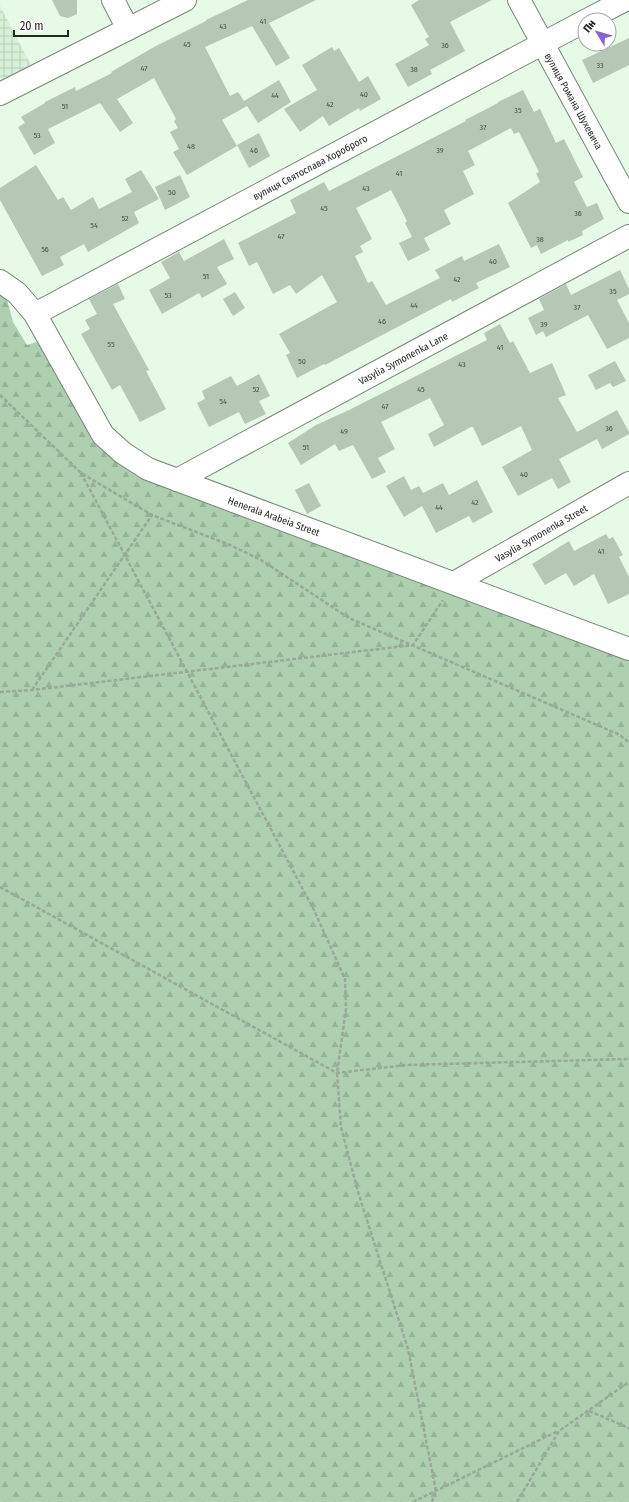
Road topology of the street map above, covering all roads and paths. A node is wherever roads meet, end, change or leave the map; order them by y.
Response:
1 (113, 0) edge
2 (185, 0) edge
3 (519, 0) edge
4 (625, 0) edge
5 (602, 12) edge
6 (577, 25) edge
7 (128, 29) junction
8 (542, 43) junction
9 (0, 94) edge
10 (629, 202) edge
11 (629, 236) edge
12 (0, 281) edge
13 (35, 314) junction
14 (0, 395) edge
15 (80, 473) junction
16 (177, 480) junction
17 (629, 483) edge
18 (152, 515) junction
19 (125, 555) junction
20 (454, 583) junction
21 (413, 645) junction
22 (629, 649) edge
23 (187, 673) junction
24 (32, 690) junction
25 (0, 692) edge
26 (629, 742) edge
27 (0, 887) edge
28 (629, 1059) edge
29 (337, 1073) junction
30 (629, 1382) edge
31 (589, 1411) junction
32 (629, 1428) edge
33 (559, 1431) junction
34 (436, 1491) junction
35 (413, 1502) edge
36 (432, 1502) edge
37 (517, 1502) edge

1 - 7 street
2 - 7 street
3 - 8 street, вулиця Романа Шухевича
4 - 5 street, вулиця Святослава Хороброго
6 - 8 street, вулиця Святослава Хороброго
7 - 9 street
8 - 10 street, вулиця Романа Шухевича
8 - 13 street, вулиця Святослава Хороброго
11 - 16 street, Vasylia Symonenka Lane
12 - 13 street, Henerala Arabeia Street
13 - 16 street, Henerala Arabeia Street
14 - 15 path
15 - 18 path
15 - 19 path
16 - 20 street, Henerala Arabeia Street
17 - 20 street, Vasylia Symonenka Street
18 - 19 path
18 - 21 path
19 - 23 path
19 - 24 path
20 - 21 path
20 - 22 street, Henerala Arabeia Street
21 - 23 path
21 - 26 path
23 - 24 path
23 - 29 path
24 - 25 path
27 - 29 path
28 - 29 path
29 - 34 path
30 - 31 path
31 - 32 path
31 - 33 path
33 - 34 path
33 - 37 path
34 - 35 path
34 - 36 path

